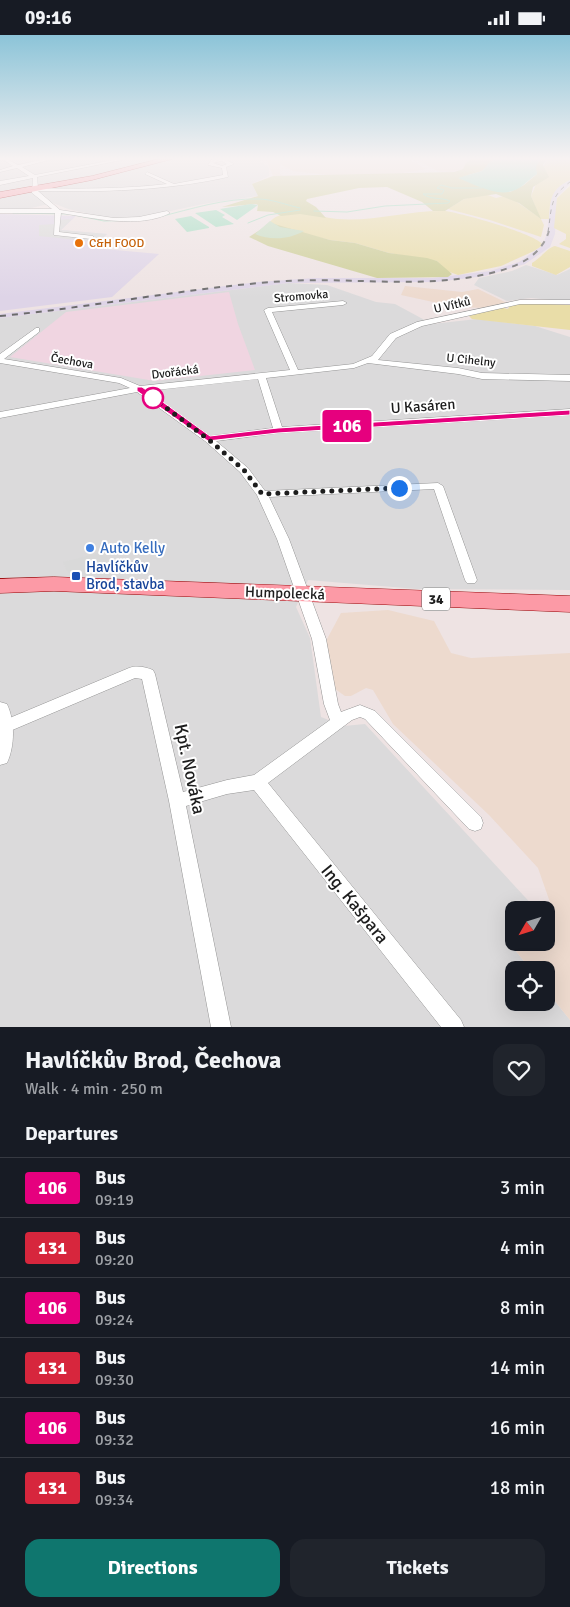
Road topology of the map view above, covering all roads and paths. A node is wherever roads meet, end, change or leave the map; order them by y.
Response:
1 (50, 205) edge
2 (0, 211) edge
3 (58, 213) junction
4 (167, 213) dead end
5 (91, 237) dead end
6 (570, 302) edge
7 (343, 303) dead end
8 (36, 330) dead end
9 (0, 360) edge
10 (369, 361) junction
11 (354, 365) joint
12 (294, 371) junction
13 (261, 375) junction
14 (570, 378) edge
15 (140, 389) junction
16 (570, 412) edge
17 (0, 415) edge
18 (278, 431) junction
19 (208, 439) junction
20 (262, 494) junction
21 (471, 580) dead end
22 (0, 585) edge
23 (303, 593) junction
24 (570, 604) edge
25 (1, 719) edge
26 (338, 722) junction
27 (0, 756) edge
28 (257, 782) junction
29 (177, 801) junction
30 (475, 823) dead end
31 (221, 1027) edge
32 (454, 1027) edge

1 - 3 street
2 - 3 street
3 - 4 street
3 - 5 street
6 - 10 street, U Vítků
7 - 12 street, Stromovka
8 - 9 street
9 - 15 street, Čechova
10 - 11 street, U Vítků
10 - 14 street, U Cihelny
11 - 12 street, Dvořácká
12 - 13 street, Dvořácká
13 - 15 street, Dvořácká
13 - 18 street
15 - 17 street, Dvořácká
15 - 19 street
16 - 18 street, U Kasáren
18 - 19 street, U Kasáren
19 - 20 street
20 - 21 street
20 - 23 street
22 - 23 main road, Humpolecká / 34
23 - 24 main road, Humpolecká / 34
23 - 26 street
25 - 27 street
25 - 29 street, Kpt. Nováka
26 - 28 street
26 - 30 street
28 - 29 street
28 - 32 street, Ing. Kašpara
29 - 31 street, Kpt. Nováka

